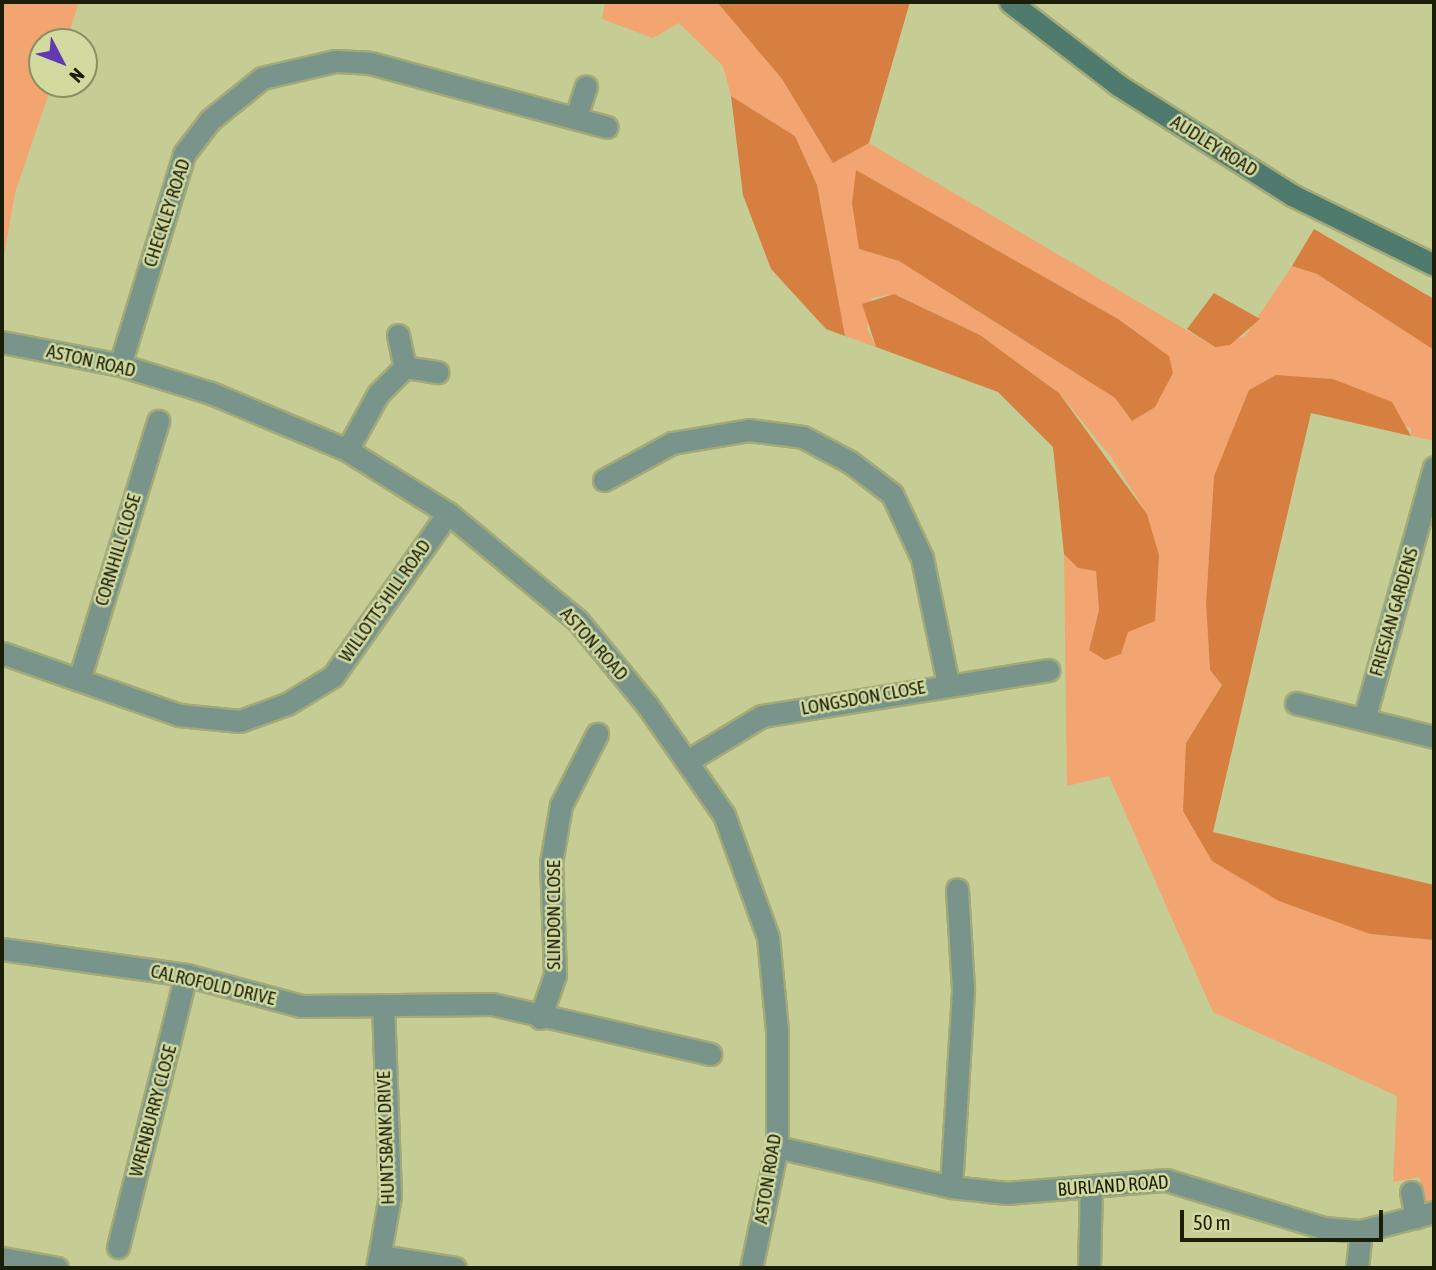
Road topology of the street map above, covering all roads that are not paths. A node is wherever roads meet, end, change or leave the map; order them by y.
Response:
1 (1010, 2) edge
2 (586, 87) dead end
3 (576, 117) junction
4 (607, 127) dead end
5 (1434, 265) edge
6 (398, 335) dead end
7 (2, 342) edge
8 (120, 365) junction
9 (405, 367) junction
10 (438, 372) dead end
11 (158, 421) dead end
12 (347, 450) junction
13 (1434, 467) edge
14 (604, 480) dead end
15 (448, 513) junction
16 (2, 653) edge
17 (1048, 670) dead end
18 (79, 680) junction
19 (948, 682) junction
20 (1296, 703) dead end
21 (1365, 716) junction
22 (597, 734) dead end
23 (1434, 737) edge
24 (689, 760) junction
25 (957, 889) dead end
26 (2, 949) edge
27 (186, 975) junction
28 (383, 1007) junction
29 (540, 1018) junction
30 (710, 1054) dead end
31 (777, 1147) junction
32 (951, 1187) junction
33 (1091, 1188) junction
34 (1411, 1192) dead end
35 (1425, 1215) edge
36 (1361, 1231) junction
37 (118, 1247) dead end
38 (2, 1258) edge
39 (379, 1262) edge
40 (57, 1268) edge
41 (455, 1268) edge
42 (751, 1268) edge
43 (1090, 1268) edge
44 (1357, 1268) edge

1 - 5 main road, AUDLEY ROAD
2 - 3 street
3 - 4 street, CHECKLEY ROAD
3 - 8 street, CHECKLEY ROAD
6 - 9 street
7 - 8 street, ASTON ROAD
8 - 12 street, ASTON ROAD
9 - 10 street
9 - 12 street
11 - 18 street, CORNHILL CLOSE
12 - 15 street, ASTON ROAD
13 - 21 street, FRIESIAN GARDENS
14 - 19 street
15 - 18 street, WILLOTTS HILL ROAD
15 - 24 street, ASTON ROAD
16 - 18 street, WILLOTTS HILL ROAD
17 - 19 street, LONGSDON CLOSE
19 - 24 street, LONGSDON CLOSE
20 - 21 street
21 - 23 street
22 - 29 street, SLINDON CLOSE
24 - 31 street, ASTON ROAD
25 - 32 street
26 - 27 street, CALROFOLD DRIVE
27 - 28 street, CALROFOLD DRIVE
27 - 37 street, WRENBURRY CLOSE
28 - 29 street
28 - 39 street, HUNTSBANK DRIVE
29 - 30 street
31 - 32 street, BURLAND ROAD
31 - 42 street, ASTON ROAD
32 - 33 street, BURLAND ROAD
33 - 36 street, BURLAND ROAD
33 - 43 street
34 - 35 street
35 - 36 street, BURLAND ROAD
36 - 44 street
38 - 40 street
39 - 41 street

